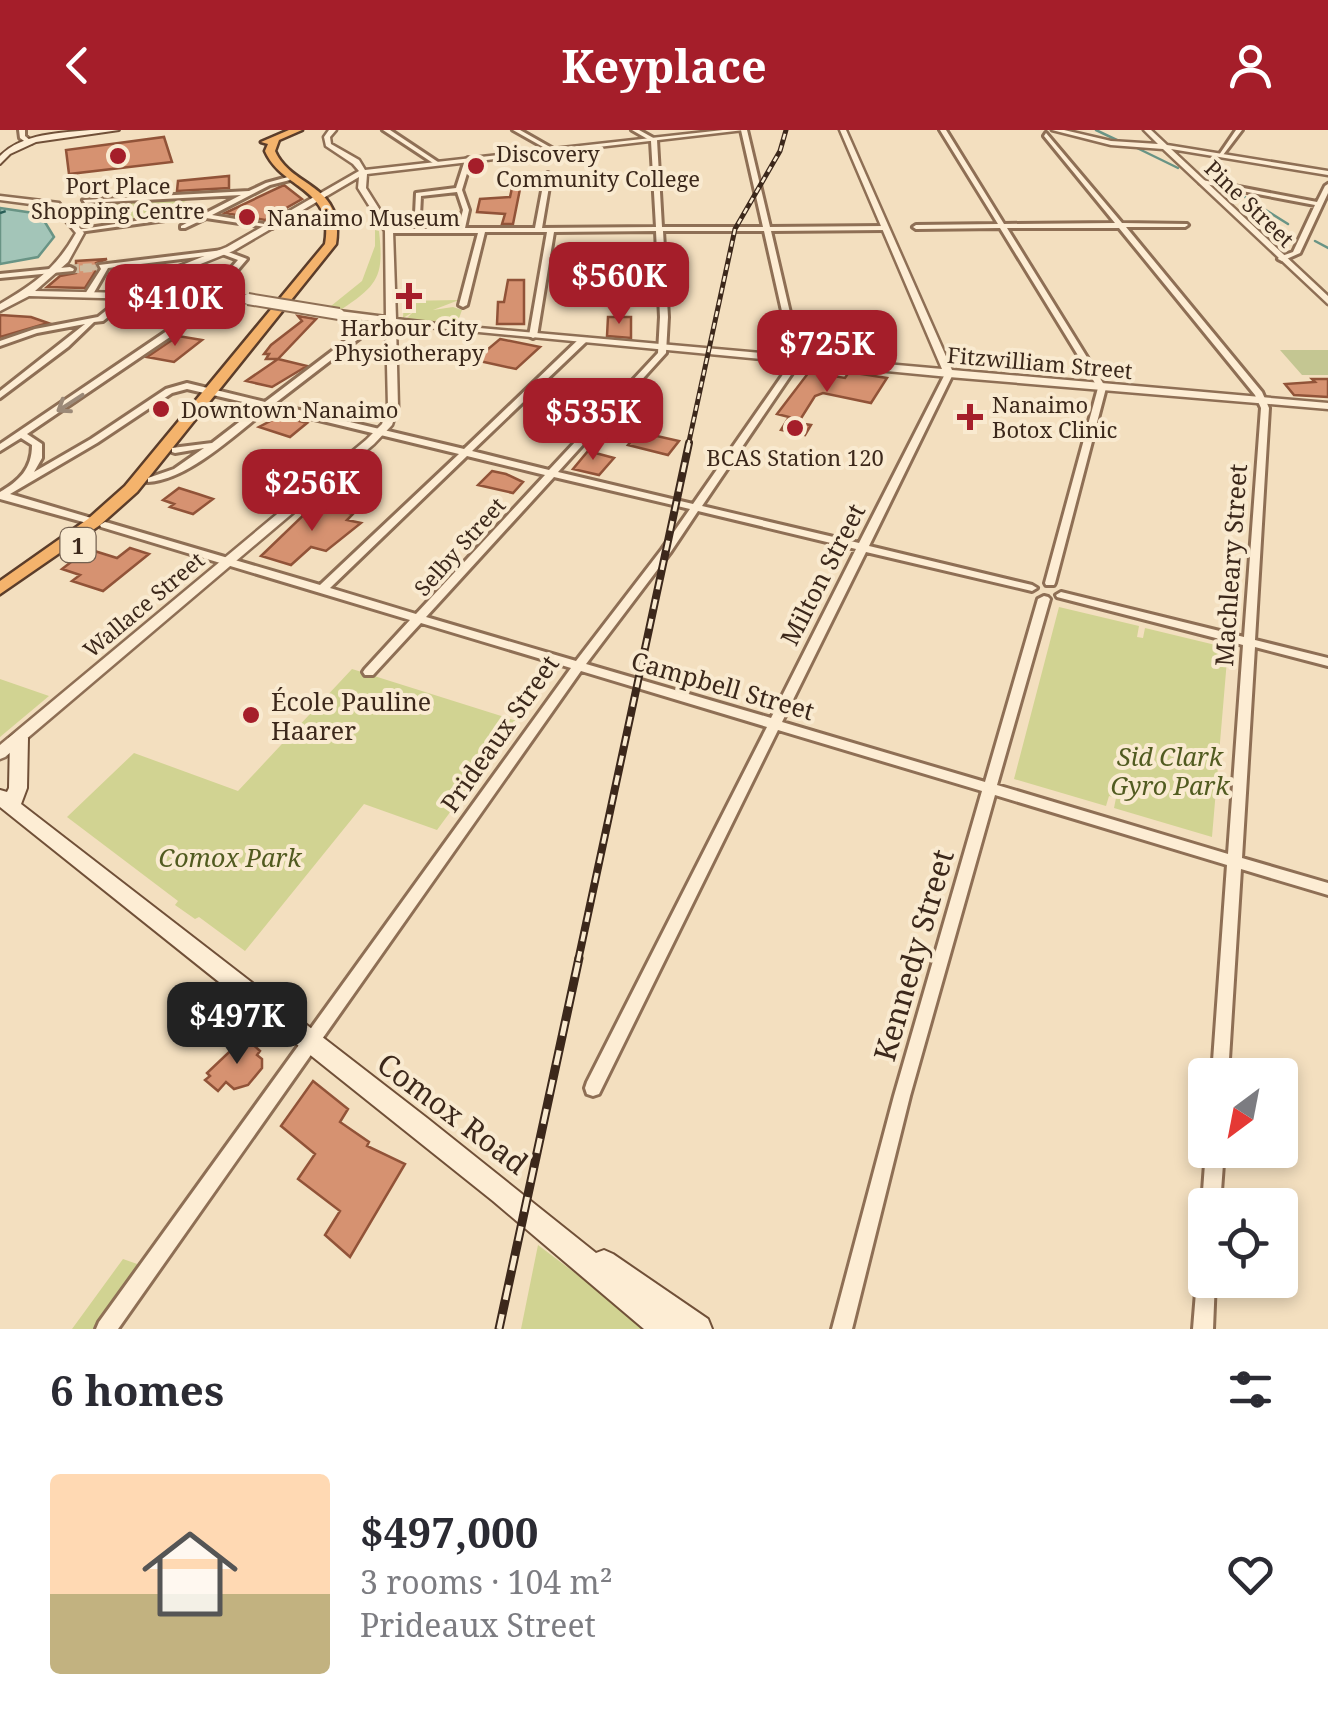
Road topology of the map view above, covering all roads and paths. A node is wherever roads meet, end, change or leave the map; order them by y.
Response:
1 (22, 130) edge
2 (116, 130) edge
3 (297, 130) edge
4 (386, 130) edge
5 (516, 130) edge
6 (635, 130) edge
7 (743, 130) edge
8 (843, 130) edge
9 (943, 130) edge
10 (1148, 130) edge
11 (1239, 130) edge
12 (329, 131) edge
13 (1050, 133) edge
14 (280, 135) edge
15 (654, 140) junction
16 (28, 142) junction
17 (1165, 146) junction
18 (554, 151) junction
19 (1222, 154) junction
20 (468, 160) junction
21 (0, 162) edge
22 (438, 164) junction
23 (362, 172) junction
24 (1328, 172) edge
25 (548, 176) dead end
26 (288, 179) junction
27 (344, 182) junction
28 (1202, 182) junction
29 (362, 183) junction
30 (1328, 186) edge
31 (459, 190) junction
32 (248, 193) junction
33 (0, 198) edge
34 (319, 198) junction
35 (85, 201) dead end
36 (1318, 204) junction
37 (207, 215) junction
38 (1120, 225) junction
39 (1185, 225) dead end
40 (1003, 226) junction
41 (270, 227) junction
42 (916, 227) dead end
43 (183, 228) dead end
44 (768, 228) junction
45 (885, 228) junction
46 (388, 229) junction
47 (660, 229) junction
48 (79, 230) junction
49 (538, 230) junction
50 (550, 230) junction
51 (461, 231) junction
52 (482, 231) junction
53 (223, 252) junction
54 (1282, 259) junction
55 (70, 269) tunnel mouth
56 (52, 272) junction
57 (0, 276) edge
58 (25, 293) junction
59 (89, 294) junction
60 (131, 295) junction
61 (212, 297) junction
62 (1328, 302) edge
63 (463, 305) dead end
64 (0, 311) edge
65 (91, 320) junction
66 (391, 322) junction
67 (533, 336) junction
68 (583, 340) junction
69 (0, 344) edge
70 (664, 348) junction
71 (796, 360) junction
72 (949, 374) junction
73 (1102, 388) junction
74 (213, 391) junction
75 (0, 395) edge
76 (1263, 402) junction
77 (265, 405) junction
78 (1328, 406) edge
79 (380, 432) junction
80 (23, 434) junction
81 (211, 444) junction
82 (0, 448) edge
83 (175, 450) junction
84 (466, 452) junction
85 (552, 472) junction
86 (151, 480) junction
87 (24, 482) junction
88 (1, 495) edge
89 (696, 507) junction
90 (99, 523) junction
91 (860, 547) junction
92 (228, 562) junction
93 (0, 590) edge
94 (322, 590) junction
95 (1047, 591) junction
96 (0, 604) edge
97 (421, 619) junction
98 (1250, 644) junction
99 (1328, 662) edge
100 (578, 666) junction
101 (369, 672) dead end
102 (772, 723) junction
103 (18, 738) junction
104 (0, 753) edge
105 (989, 787) junction
106 (5, 801) edge
107 (1234, 860) junction
108 (1328, 889) edge
109 (309, 1044) junction
110 (1221, 1058) edge
111 (593, 1088) dead end
112 (538, 1220) junction
113 (1205, 1298) edge
114 (106, 1329) edge
115 (665, 1329) edge
116 (698, 1329) edge
117 (842, 1329) edge
118 (1203, 1329) edge

1 - 16 street
2 - 16 main road
3 - 14 highway
4 - 22 street
5 - 18 street
6 - 15 street
7 - 15 street
7 - 44 street
8 - 45 street
9 - 40 street
10 - 17 street, Pine Street
11 - 19 street
12 - 23 street
13 - 17 street
13 - 38 street
14 - 26 highway
14 - 34 highway
15 - 18 street
15 - 47 street
16 - 21 main road
17 - 19 street
17 - 28 street, Pine Street
18 - 20 street
19 - 24 street
20 - 22 street
20 - 31 street
22 - 23 street
23 - 27 street
23 - 29 street
25 - 49 street
26 - 32 street
26 - 34 highway
27 - 29 street
27 - 34 street
28 - 36 street
28 - 54 street, Pine Street
29 - 46 street
30 - 36 street
31 - 46 street
31 - 51 street
32 - 35 street
32 - 37 street
33 - 48 street
34 - 41 street
34 - 74 highway, 1
36 - 54 street
37 - 41 street
37 - 43 street
37 - 48 street
38 - 39 street
38 - 40 street
38 - 76 street
40 - 42 street
40 - 73 street
41 - 53 street
44 - 45 street
44 - 47 street
44 - 71 street
45 - 72 street
46 - 51 street
46 - 66 street
47 - 50 street
47 - 70 street
48 - 56 street
49 - 50 street
49 - 52 street
50 - 67 street
51 - 52 street
52 - 63 street
53 - 59 street
53 - 60 street
53 - 61 street
54 - 62 street, Pine Street
55 - 56 street
56 - 57 street
56 - 58 street
58 - 59 street, Fitzwilliam Street
58 - 64 street
59 - 60 street, Fitzwilliam Street
60 - 61 street, Fitzwilliam Street
60 - 65 street
61 - 66 street, Fitzwilliam Street, bridge
61 -> 80 street
65 - 69 street
65 - 75 street
66 - 67 street, Fitzwilliam Street
66 - 77 street
66 - 79 street
67 - 68 street, Fitzwilliam Street
68 - 70 street, Fitzwilliam Street
68 - 84 street
70 - 71 street, Fitzwilliam Street
70 - 85 street, Selby Street
71 - 72 street, Fitzwilliam Street
71 - 89 street, Prideaux Street
72 - 73 street, Fitzwilliam Street
72 - 91 street, Milton Street
73 - 76 street, Fitzwilliam Street
73 - 95 street, Kennedy Street
74 - 77 street
74 - 83 highway, 1
74 - 87 street
74 - 90 highway, 1
76 - 78 street, Fitzwilliam Street
76 - 98 street, Machleary Street
77 - 79 street
77 - 81 street
79 - 84 street
79 - 92 street, Wallace Street
80 - 82 street
80 - 87 street
81 - 83 street
81 - 86 street
83 - 86 highway, 1
84 - 85 street
84 - 94 street
85 - 89 street
85 - 97 street, Selby Street
86 - 90 highway, 1
87 - 88 street
88 - 90 street, Campbell Street
89 - 91 street
89 - 100 street, Prideaux Street
90 - 92 street, Campbell Street
90 - 93 highway, 1
90 - 96 highway, 1
91 - 95 street
91 - 102 street, Milton Street
92 - 94 street, Campbell Street
92 - 103 street, Wallace Street
94 - 97 street, Campbell Street
95 - 98 street
95 - 105 street, Kennedy Street
97 - 100 street, Campbell Street
97 - 101 street, Selby Street
98 - 99 street
98 - 107 street, Machleary Street
100 - 102 street, Campbell Street
100 - 109 street, Prideaux Street
102 - 105 street, Campbell Street
102 - 111 street, Milton Street
103 - 104 street, Wallace Street
103 - 106 main road
105 - 107 street, Campbell Street
105 - 117 street, Kennedy Street
106 - 109 main road, Comox Road
107 - 108 street, Campbell Street
107 - 110 street, Machleary Street
109 - 112 main road, Comox Road
109 - 114 street, Prideaux Street
112 - 115 main road, Comox Road
112 - 116 main road, Comox Road
113 - 118 street

